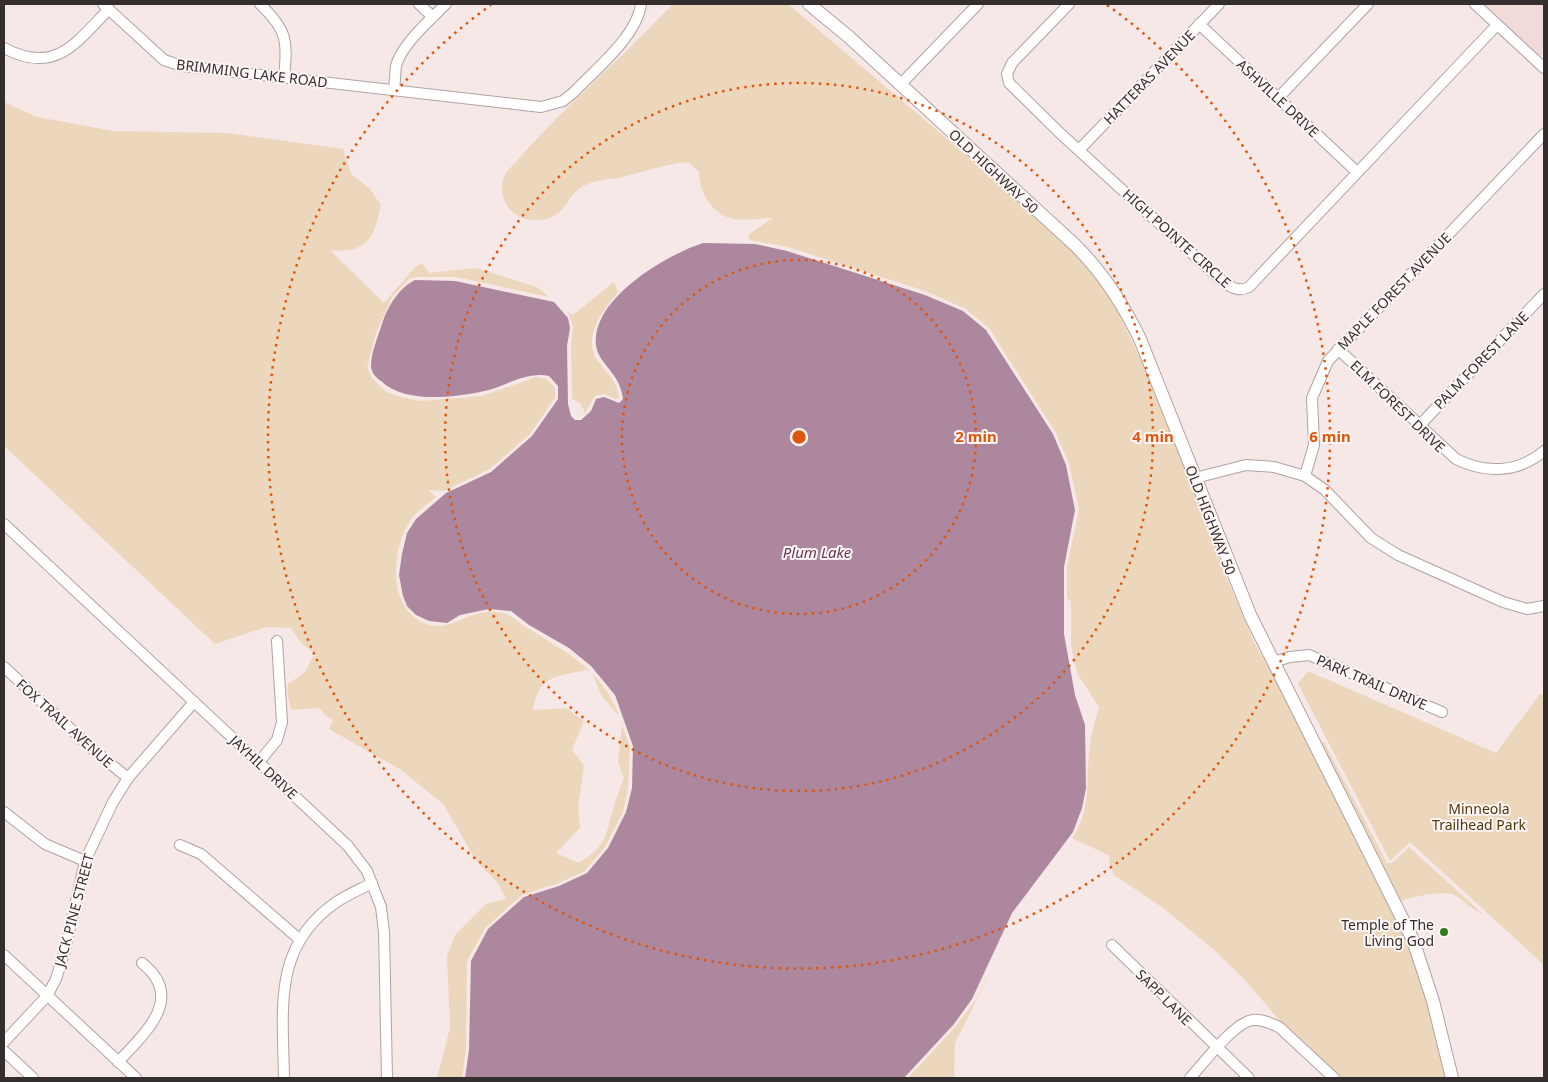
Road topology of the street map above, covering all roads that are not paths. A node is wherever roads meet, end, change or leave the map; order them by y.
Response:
1 (260, 4) edge
2 (419, 4) edge
3 (446, 4) edge
4 (641, 4) edge
5 (809, 4) edge
6 (978, 4) edge
7 (1069, 4) edge
8 (1219, 4) edge
9 (1368, 4) edge
10 (1475, 4) edge
11 (106, 6) edge
12 (433, 17) junction
13 (1200, 24) junction
14 (1497, 25) junction
15 (4, 48) edge
16 (1544, 68) edge
17 (284, 77) junction
18 (900, 85) junction
19 (394, 90) junction
20 (1278, 98) junction
21 (1544, 134) edge
22 (1079, 150) junction
23 (1357, 172) junction
24 (1544, 294) edge
25 (1338, 349) junction
26 (1419, 426) junction
27 (1544, 451) edge
28 (1305, 476) junction
29 (1195, 478) junction
30 (4, 524) edge
31 (1544, 606) edge
32 (277, 640) dead end
33 (1273, 662) junction
34 (4, 667) edge
35 (194, 702) junction
36 (1442, 712) dead end
37 (259, 762) junction
38 (128, 778) junction
39 (4, 812) edge
40 (180, 845) dead end
41 (85, 861) junction
42 (372, 883) junction
43 (299, 939) junction
44 (1112, 945) dead end
45 (4, 955) edge
46 (142, 963) dead end
47 (47, 996) junction
48 (4, 1042) edge
49 (1217, 1048) junction
50 (4, 1051) edge
51 (118, 1062) junction
52 (33, 1078) edge
53 (136, 1078) edge
54 (284, 1078) edge
55 (387, 1078) edge
56 (1190, 1078) edge
57 (1249, 1078) edge
58 (1334, 1078) edge
59 (1452, 1078) edge

1 - 17 street
2 - 12 street
3 - 12 street
4 - 19 street, BRIMMING LAKE ROAD
5 - 18 main road, OLD HIGHWAY 50
6 - 18 street
7 - 22 street, HIGH POINTE CIRCLE
8 - 13 street, HATTERAS AVENUE
9 - 20 street
10 - 14 street
11 - 15 street
11 - 17 street, BRIMMING LAKE ROAD
12 - 19 street
13 - 20 street, ASHVILLE DRIVE
13 - 22 street, HATTERAS AVENUE
14 - 16 street
14 - 23 street, HIGH POINTE CIRCLE
17 - 19 street, BRIMMING LAKE ROAD
18 - 29 main road, OLD HIGHWAY 50
20 - 23 street, ASHVILLE DRIVE
21 - 25 street, MAPLE FOREST AVENUE
22 - 23 street, HIGH POINTE CIRCLE
24 - 26 street, PALM FOREST LANE
25 - 26 street, ELM FOREST DRIVE
25 - 28 street, MAPLE FOREST AVENUE
26 - 27 street, ELM FOREST DRIVE
28 - 29 street
28 - 31 street
29 - 33 main road, OLD HIGHWAY 50
30 - 35 street, JAYHIL DRIVE
32 - 37 street
33 - 36 street, PARK TRAIL DRIVE
33 - 59 main road, OLD HIGHWAY 50
34 - 38 street, FOX TRAIL AVENUE
35 - 37 street, JAYHIL DRIVE
35 - 38 street, JACK PINE STREET
37 - 42 street, JAYHIL DRIVE
38 - 41 street, JACK PINE STREET
39 - 41 street
40 - 43 street
41 - 47 street, JACK PINE STREET
42 - 43 street
42 - 55 street, JAYHIL DRIVE
43 - 54 street
44 - 49 street, SAPP LANE
45 - 47 street
46 - 51 street
47 - 48 street, JACK PINE STREET
47 - 51 street
49 - 56 street
49 - 57 street, SAPP LANE
49 - 58 street
50 - 52 street
51 - 53 street

